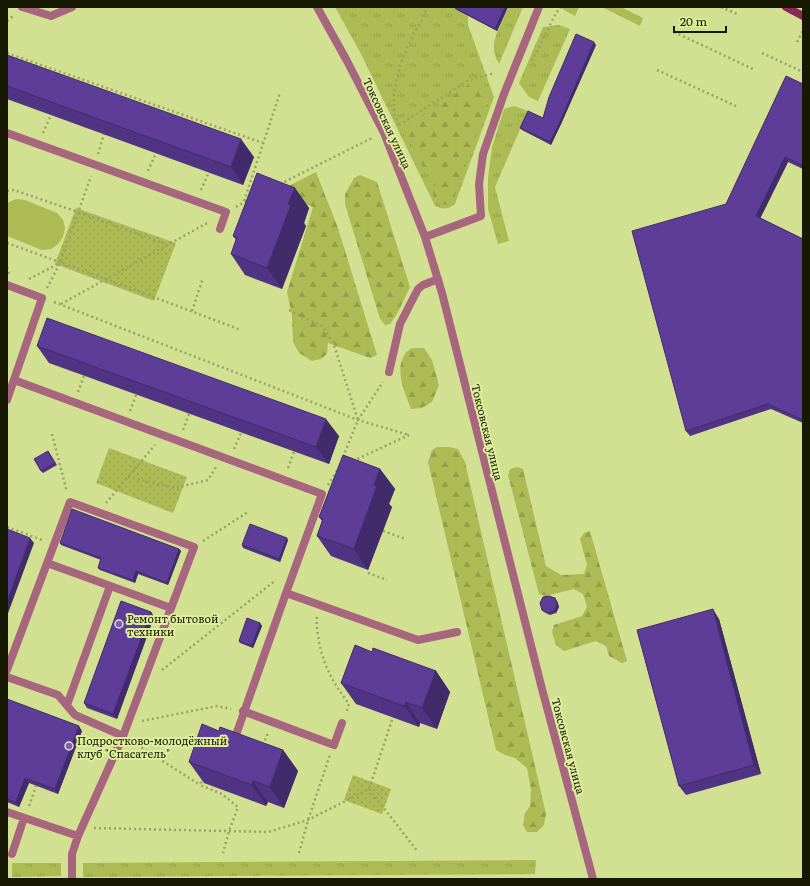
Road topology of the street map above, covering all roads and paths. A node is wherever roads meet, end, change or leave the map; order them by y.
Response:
1 (22, 7) edge
2 (72, 7) edge
3 (317, 7) edge
4 (427, 7) edge
5 (539, 7) edge
6 (721, 7) edge
7 (786, 7) edge
8 (737, 14) dead end
9 (803, 16) edge
10 (803, 31) edge
11 (674, 32) dead end
12 (797, 42) dead end
13 (7, 53) edge
14 (762, 53) dead end
15 (657, 70) dead end
16 (755, 70) dead end
17 (803, 72) edge
18 (495, 73) dead end
19 (280, 93) dead end
20 (738, 107) dead end
21 (51, 115) edge
22 (7, 132) edge
23 (104, 134) edge
24 (372, 138) dead end
25 (263, 143) junction
26 (38, 144) junction
27 (156, 153) edge
28 (95, 165) junction
29 (209, 172) edge
30 (144, 182) junction
31 (278, 185) edge
32 (7, 190) edge
33 (251, 198) edge
34 (196, 201) junction
35 (244, 202) junction
36 (78, 212) junction
37 (226, 212) junction
38 (220, 229) dead end
39 (425, 237) junction
40 (7, 243) edge
41 (168, 245) junction
42 (60, 263) junction
43 (203, 278) dead end
44 (106, 279) junction
45 (438, 279) junction
46 (10, 286) edge
47 (42, 298) junction
48 (61, 305) junction
49 (289, 310) dead end
50 (192, 311) junction
51 (241, 330) dead end
52 (389, 372) joint
53 (14, 380) junction
54 (136, 395) edge
55 (7, 400) edge
56 (189, 414) edge
57 (358, 420) junction
58 (126, 421) junction
59 (242, 433) edge
60 (52, 434) dead end
61 (164, 435) junction
62 (179, 441) junction
63 (294, 452) edge
64 (226, 458) junction
65 (342, 460) edge
66 (346, 463) edge
67 (339, 467) edge
68 (128, 477) junction
69 (283, 479) junction
70 (322, 494) junction
71 (70, 502) junction
72 (98, 512) junction
73 (248, 512) dead end
74 (7, 527) edge
75 (383, 531) dead end
76 (406, 539) dead end
77 (43, 540) dead end
78 (194, 546) junction
79 (47, 563) junction
80 (368, 573) dead end
81 (278, 579) dead end
82 (387, 580) dead end
83 (110, 586) junction
84 (286, 593) junction
85 (318, 604) junction
86 (171, 608) junction
87 (457, 632) dead end
88 (7, 670) edge
89 (161, 670) dead end
90 (7, 677) edge
91 (67, 705) junction
92 (243, 711) junction
93 (393, 717) edge
94 (272, 722) junction
95 (342, 723) joint
96 (128, 724) junction
97 (236, 735) edge
98 (124, 736) junction
99 (334, 745) junction
100 (261, 750) edge
101 (205, 771) edge
102 (200, 785) junction
103 (36, 786) edge
104 (369, 789) junction
105 (30, 802) dead end
106 (7, 812) edge
107 (24, 818) junction
108 (308, 820) junction
109 (82, 828) junction
110 (229, 831) junction
111 (78, 836) junction
112 (418, 852) dead end
113 (223, 853) dead end
114 (299, 853) dead end
115 (12, 854) dead end
116 (72, 879) edge
117 (593, 879) edge

1 - 2 street
3 - 39 street, Токсовская улица
4 - 18 path
5 - 39 street
6 - 8 path
7 - 9 main road
10 - 12 path
11 - 16 path
13 - 25 path
14 - 17 path
15 - 20 path
19 - 25 path
21 - 26 path
22 - 26 street
23 - 28 path
24 - 31 path
25 - 35 path
26 - 28 street
27 - 30 path
28 - 30 street
28 - 36 path
29 - 34 path
30 - 34 street
32 - 36 path
33 - 35 path
34 - 37 street
35 - 37 path
36 - 41 path
36 - 42 path
37 - 38 street
37 - 41 path
39 - 45 street, Токсовская улица
40 - 42 path
41 - 44 path
42 - 44 path
42 - 46 path
42 - 47 path
43 - 50 path
44 - 48 path
44 - 50 path
45 - 52 street
45 - 117 street, Токсовская улица
46 - 47 street
47 - 48 path
47 - 53 street
48 - 57 path
49 - 57 path
50 - 51 path
52 - 57 path
53 - 55 street
53 - 58 street
54 - 58 path
56 - 62 path
57 - 65 path
57 - 66 path
58 - 61 street
59 - 64 path
60 - 71 path
61 - 62 street
61 - 68 path
62 - 64 street
63 - 69 path
64 - 68 path
64 - 69 street
67 - 70 path
68 - 72 path
69 - 70 street
70 - 84 street
71 - 72 street
71 - 79 street
72 - 78 street
73 - 78 path
74 - 77 path
75 - 76 path
78 - 86 street
79 - 83 street
79 - 88 street
80 - 82 path
81 - 89 path
83 - 86 street
83 - 91 street
84 - 85 street
84 - 92 street
85 - 87 street
85 - 95 path
86 - 96 street
90 - 91 street
91 - 98 street
92 - 94 street
92 - 96 path
92 - 97 street
93 - 104 path
94 - 99 street
94 - 100 path
95 - 99 street
96 - 98 street
98 - 102 path
98 - 109 street
99 - 108 path
101 - 102 path
102 - 110 path
103 - 105 path
104 - 108 path
104 - 112 path
106 - 107 street
107 - 111 street
107 - 115 street
108 - 110 path
108 - 114 path
109 - 110 path
109 - 111 street
110 - 113 path
111 - 116 street

